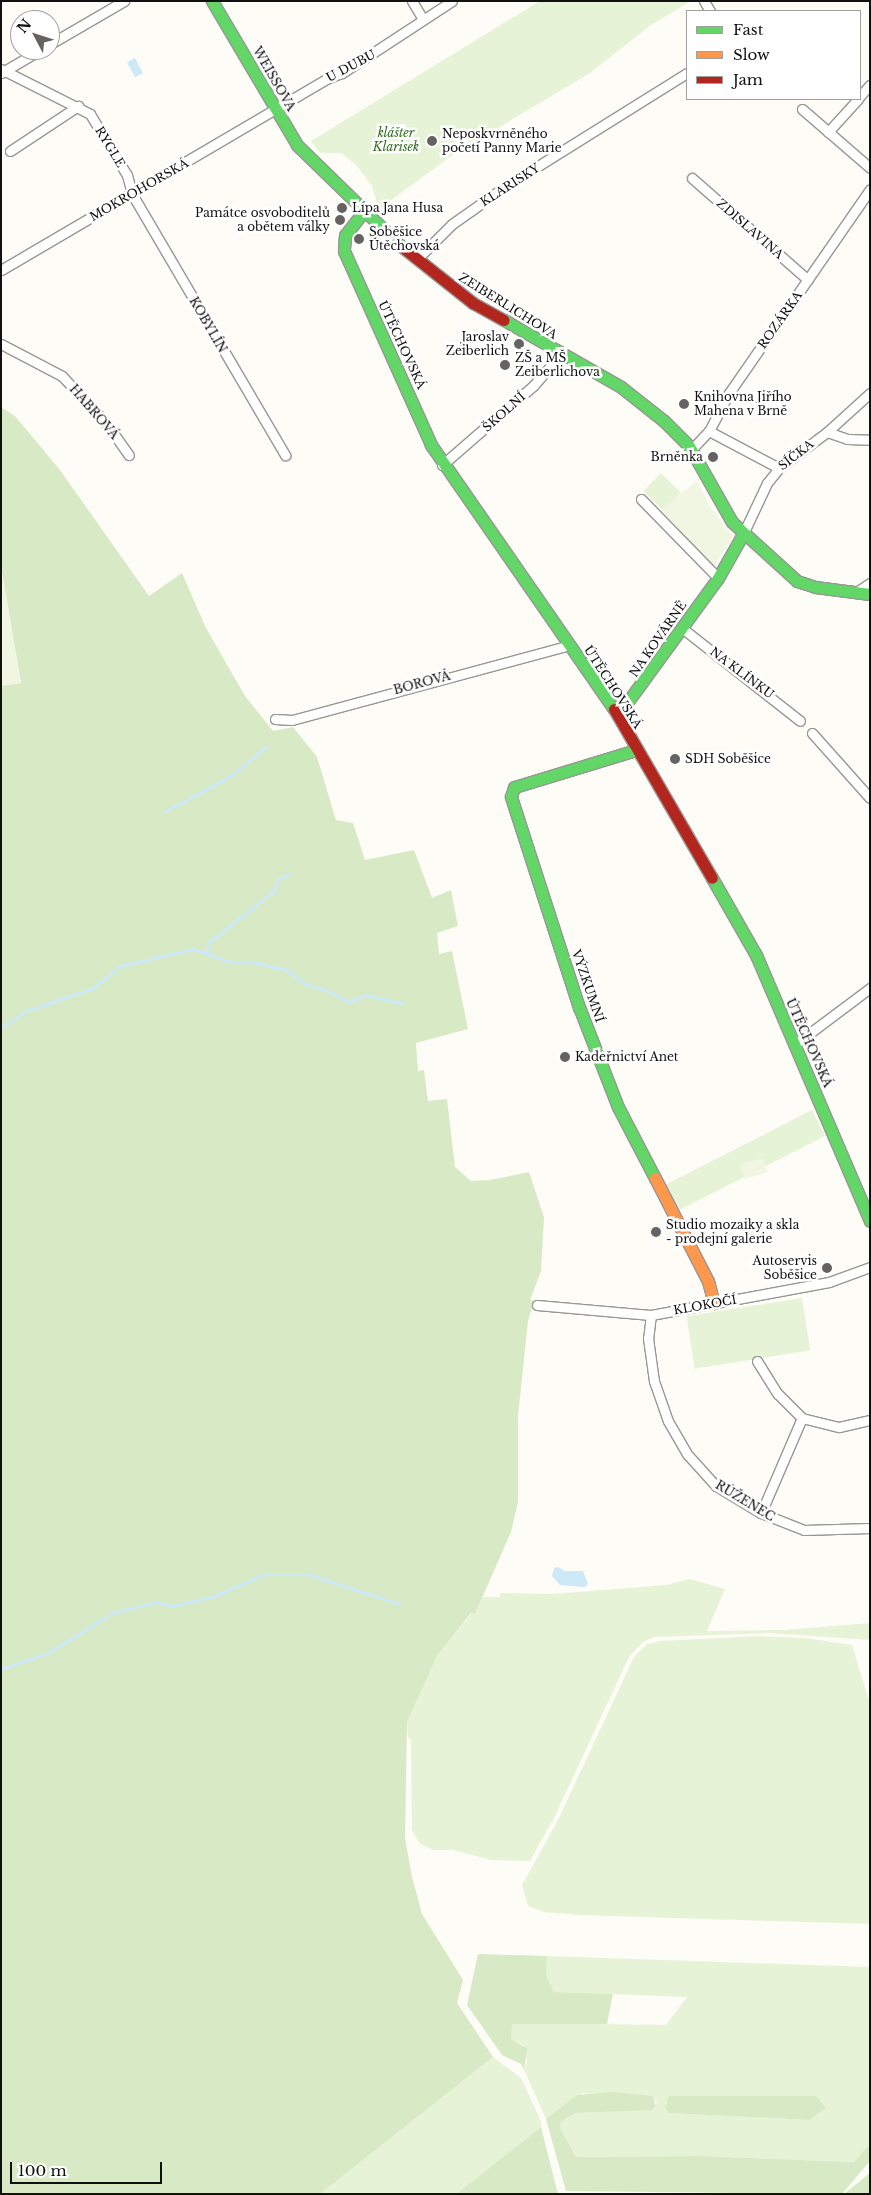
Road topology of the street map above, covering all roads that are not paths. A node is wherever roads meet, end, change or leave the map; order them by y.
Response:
1 (124, 1) edge
2 (212, 1) edge
3 (412, 1) edge
4 (452, 1) edge
5 (423, 19) junction
6 (60, 38) edge
7 (22, 60) edge
8 (2, 71) edge
9 (686, 74) edge
10 (870, 85) edge
11 (861, 96) edge
12 (857, 100) edge
13 (78, 106) junction
14 (276, 109) junction
15 (802, 109) dead end
16 (828, 132) junction
17 (10, 151) dead end
18 (318, 166) joint
19 (870, 168) edge
20 (692, 178) dead end
21 (870, 190) edge
22 (132, 194) junction
23 (364, 211) junction
24 (417, 259) junction
25 (1, 270) edge
26 (808, 280) junction
27 (1, 344) edge
28 (561, 354) junction
29 (870, 393) edge
30 (709, 431) junction
31 (827, 432) junction
32 (870, 440) edge
33 (691, 450) junction
34 (129, 455) dead end
35 (285, 455) dead end
36 (442, 465) junction
37 (778, 468) junction
38 (641, 500) dead end
39 (743, 534) junction
40 (718, 578) junction
41 (870, 583) edge
42 (858, 591) junction
43 (870, 594) edge
44 (682, 628) junction
45 (570, 645) junction
46 (618, 715) junction
47 (275, 719) dead end
48 (800, 721) dead end
49 (812, 733) dead end
50 (636, 750) junction
51 (870, 798) edge
52 (870, 988) edge
53 (794, 1045) junction
54 (870, 1221) edge
55 (870, 1267) edge
56 (714, 1303) junction
57 (537, 1305) dead end
58 (651, 1315) junction
59 (757, 1361) dead end
60 (802, 1418) junction
61 (870, 1420) edge
62 (761, 1513) junction
63 (870, 1528) edge

1 - 6 street
2 - 14 street, WEISSOVA
3 - 5 street
4 - 5 street, U DUBU
5 - 14 street, U DUBU
7 - 8 street
8 - 13 street, RYGLE
9 - 24 street, KLARISKY
10 - 11 street
12 - 16 street
13 - 17 street
13 - 22 street, RYGLE
14 - 18 street, WEISSOVA
14 - 22 street, MOKROHORSKÁ
15 - 16 street
16 - 19 street
18 - 23 street, ZEIBERLICHOVA
20 - 26 street, ZDISLAVINA
21 - 26 street, ROZÁRKA
22 - 25 street, MOKROHORSKÁ
22 - 35 street, KOBYLÍN
23 - 24 street, ZEIBERLICHOVA
23 - 36 street, ÚTĚCHOVSKÁ
24 - 28 street, ZEIBERLICHOVA
26 - 30 street, ROZÁRKA
27 - 34 street, HABROVÁ
28 - 33 street, ZEIBERLICHOVA
28 - 36 street, ŠKOLNÍ
29 - 31 street, SÍČKA
30 - 33 street, ROZÁRKA
30 - 37 street
31 - 32 street
31 - 37 street, SÍČKA
33 - 39 street, ZEIBERLICHOVA
36 - 45 street, ÚTĚCHOVSKÁ
37 - 39 street, SÍČKA
38 - 40 street
39 - 40 street, NA KOVÁRNĚ
39 - 42 street, ZEIBERLICHOVA
40 - 44 street, NA KOVÁRNĚ
41 - 42 street
42 - 43 street, ZEIBERLICHOVA
44 - 46 street, NA KOVÁRNĚ
44 - 48 street, NA KLÍNKU
45 - 46 street, ÚTĚCHOVSKÁ
45 - 47 street, BOROVÁ
46 - 50 street, ÚTĚCHOVSKÁ
49 - 51 street
50 - 53 street, ÚTĚCHOVSKÁ
50 - 56 street, VÝZKUMNÍ
52 - 53 street
53 - 54 street, ÚTĚCHOVSKÁ
55 - 56 street, KLOKOČÍ
56 - 58 street, KLOKOČÍ
57 - 58 street, KLOKOČÍ
58 - 62 street, RŮŽENEC
59 - 60 street
60 - 61 street
60 - 62 street
62 - 63 street, RŮŽENEC

